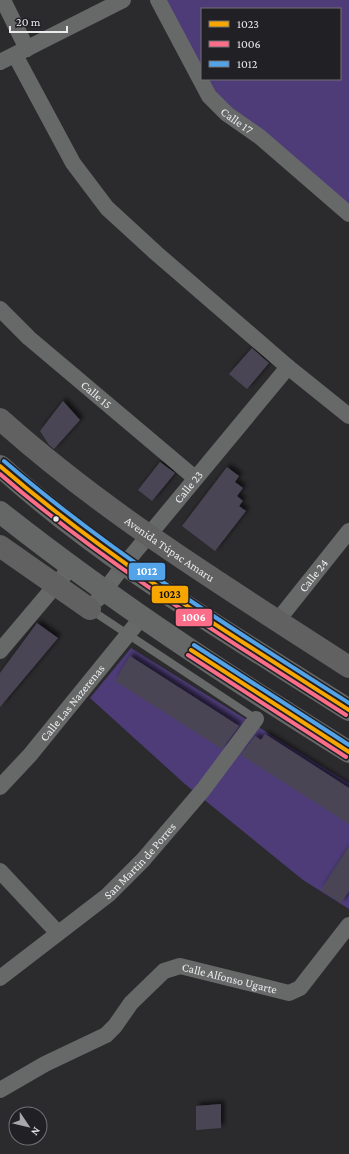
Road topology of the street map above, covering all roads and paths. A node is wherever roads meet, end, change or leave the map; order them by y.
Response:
1 (3, 0) edge
2 (123, 0) edge
3 (158, 0) edge
4 (21, 52) junction
5 (0, 62) edge
6 (349, 214) edge
7 (0, 309) edge
8 (288, 367) junction
9 (349, 416) edge
10 (0, 419) edge
11 (0, 466) edge
12 (195, 478) junction
13 (0, 512) edge
14 (349, 531) edge
15 (148, 536) junction
16 (0, 546) edge
17 (124, 565) junction
18 (71, 567) junction
19 (55, 586) junction
20 (104, 591) junction
21 (90, 609) junction
22 (142, 617) junction
23 (278, 620) junction
24 (127, 634) junction
25 (0, 651) edge
26 (349, 667) edge
27 (349, 710) edge
28 (256, 719) joint
29 (349, 752) edge
30 (0, 787) edge
31 (0, 872) edge
32 (349, 924) edge
33 (58, 932) junction
34 (0, 978) edge
35 (0, 1090) edge

1 - 4 street
2 - 4 street
3 - 6 street, Calle 17
4 - 5 street
4 - 8 street
7 - 12 street, Calle 15
8 - 9 street
8 - 12 street, Calle 23
10 - 15 main road, Avenida Túpac Amaru
11 - 17 highway
12 - 15 street, Calle 23
13 - 18 highway
14 - 23 street, Calle 24
15 - 17 street, Calle 23
15 - 23 main road, Avenida Túpac Amaru
16 - 19 main road
17 - 20 street, Calle 23
17 - 27 highway
18 - 19 street
18 - 20 highway
19 - 21 main road
19 - 25 street
20 - 21 street, Calle 23
20 - 22 highway
21 - 24 lane
22 - 24 street, Calle Las Nazerenas
22 - 29 highway
23 - 26 main road, Avenida Túpac Amaru
24 - 28 lane
24 - 30 street, Calle Las Nazerenas
28 - 33 street, San Martin de Porres
31 - 33 street
32 - 35 street, Calle Alfonso Ugarte
33 - 34 street, San Martin de Porres

